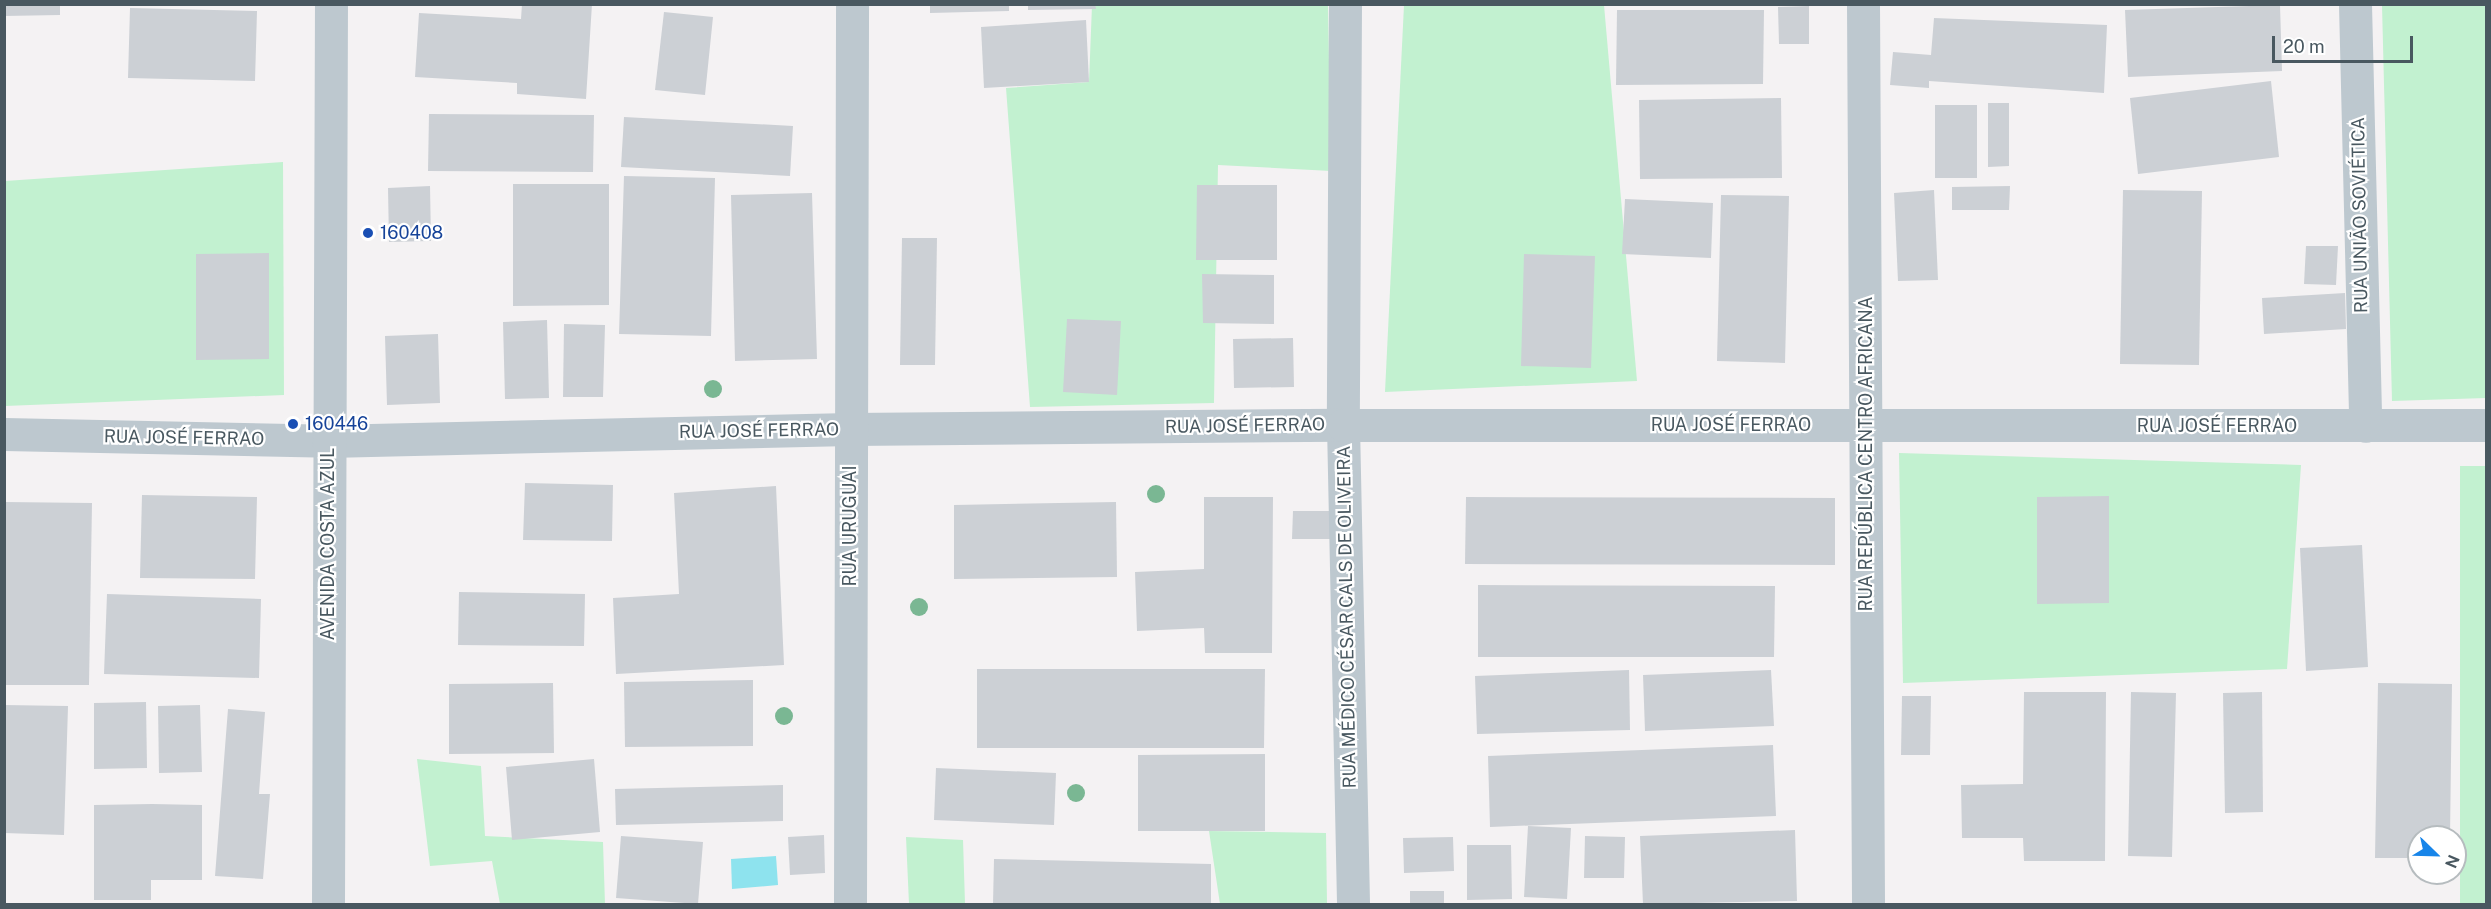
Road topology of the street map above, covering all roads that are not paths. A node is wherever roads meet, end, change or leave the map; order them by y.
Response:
1 (331, 4) edge
2 (852, 4) edge
3 (1345, 4) edge
4 (1863, 4) edge
5 (2355, 4) edge
6 (1343, 425) junction
7 (2487, 425) edge
8 (1866, 426) junction
9 (2365, 426) junction
10 (850, 429) junction
11 (4, 434) edge
12 (328, 441) junction
13 (328, 904) edge
14 (850, 904) edge
15 (1353, 904) edge
16 (1868, 904) edge

1 - 12 street, AVENIDA COSTA AZUL
2 - 10 street, RUA URUGUAI
3 - 6 street, RUA MÉDICO CÉSAR CALS DE OLIVEIRA
4 - 8 street, RUA REPÚBLICA CENTRO AFRICANA
5 - 9 street, RUA UNIÃO SOVIÉTICA
6 - 8 street, RUA JOSÉ FERRAO
6 - 10 street, RUA JOSÉ FERRAO
6 - 15 street, RUA MÉDICO CÉSAR CALS DE OLIVEIRA
7 - 9 street, RUA JOSÉ FERRAO
8 - 9 street, RUA JOSÉ FERRAO
8 - 16 street, RUA REPÚBLICA CENTRO AFRICANA
10 - 12 street, RUA JOSÉ FERRAO
10 - 14 street, RUA URUGUAI
11 - 12 street, RUA JOSÉ FERRAO
12 - 13 street, AVENIDA COSTA AZUL

